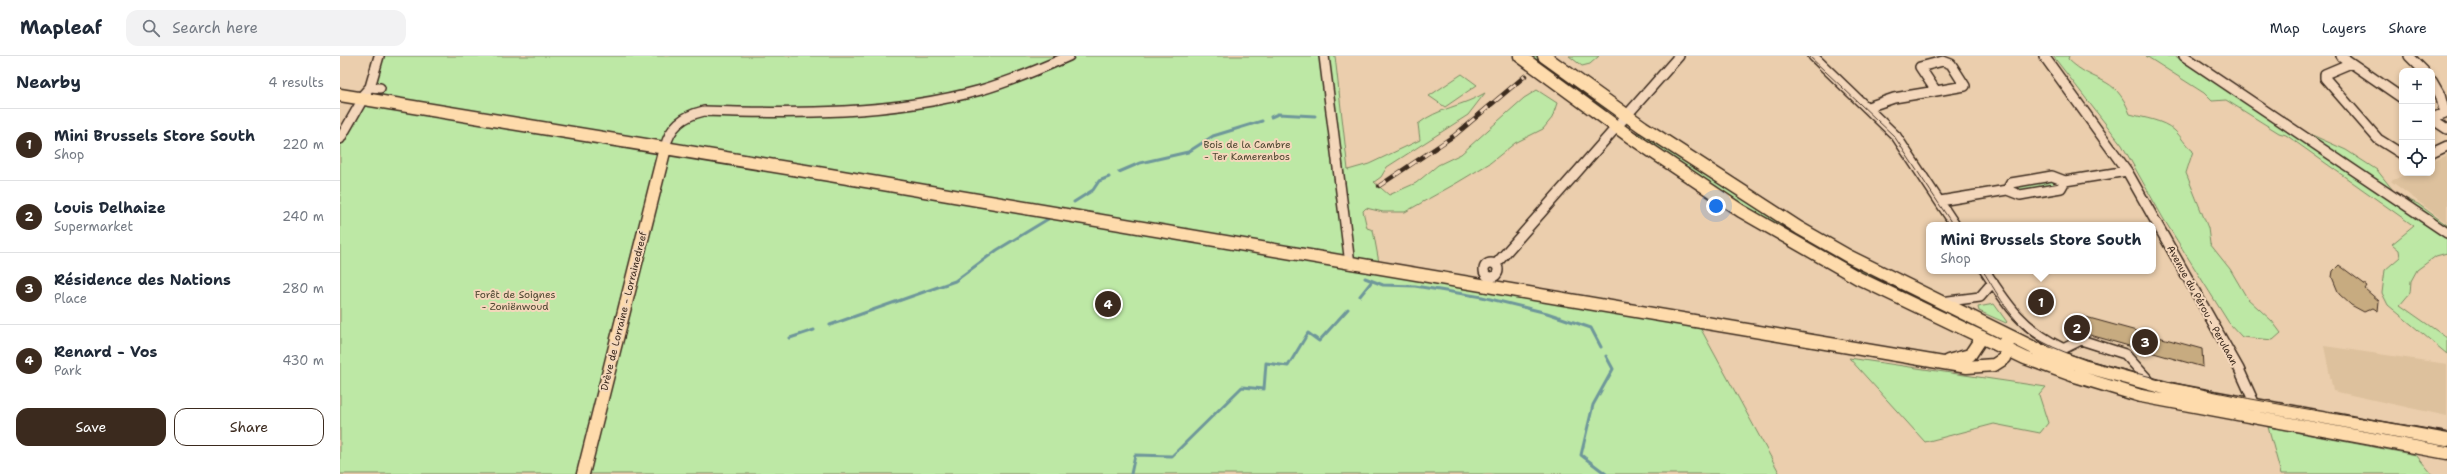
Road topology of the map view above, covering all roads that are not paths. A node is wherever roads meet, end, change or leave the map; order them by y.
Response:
1 (1069, 56) edge
2 (1324, 56) edge
3 (1520, 56) edge
4 (1544, 56) edge
5 (1678, 56) edge
6 (1812, 56) edge
7 (2044, 56) edge
8 (2184, 56) edge
9 (2341, 56) edge
10 (2409, 56) edge
11 (378, 59) edge
12 (1949, 59) edge
13 (2351, 62) junction
14 (2421, 68) edge
15 (2435, 86) edge
16 (370, 87) junction
17 (380, 88) dead end
18 (1936, 91) junction
19 (340, 95) edge
20 (2399, 96) edge
21 (360, 98) junction
22 (340, 102) edge
23 (1868, 107) junction
24 (2446, 113) edge
25 (1627, 115) junction
26 (2435, 117) edge
27 (2435, 120) edge
28 (1617, 127) junction
29 (2447, 129) edge
30 (340, 139) edge
31 (2447, 146) edge
32 (665, 148) junction
33 (2399, 152) edge
34 (2435, 152) edge
35 (2127, 171) junction
36 (2065, 181) junction
37 (2007, 190) junction
38 (1940, 201) junction
39 (1953, 222) edge
40 (2156, 222) edge
41 (2156, 222) edge
42 (2447, 233) edge
43 (1350, 264) junction
44 (1496, 264) dead end
45 (1987, 274) edge
46 (1993, 282) junction
47 (1939, 302) junction
48 (2004, 333) junction
49 (1982, 337) junction
50 (2008, 350) junction
51 (2056, 352) junction
52 (1943, 362) junction
53 (2153, 385) junction
54 (2258, 413) junction
55 (2447, 440) edge
56 (2447, 453) edge
57 (583, 474) edge

1 - 32 street
2 - 43 street
3 - 28 main road
4 - 25 main road
5 - 25 street
6 - 23 street
7 - 35 street, Avenue du Pérou - Perulaan
8 - 42 street
9 - 13 street
10 - 14 street
11 - 16 street
12 - 18 street
12 - 18 street
13 - 20 street
13 - 33 street
15 - 24 street
16 - 17 street
16 - 21 street
18 - 23 street
19 - 21 main road
21 - 22 street
21 - 30 street
21 - 32 main road
23 - 38 street
24 - 26 street
25 - 28 street
25 - 47 main road
27 - 29 street
28 - 44 street
28 - 49 main road
31 - 34 street
32 - 43 main road
32 - 57 main road, Drève de Lorraine - Lorrainedreef
35 - 36 street
35 - 41 street, Avenue du Pérou - Perulaan
36 - 37 street
36 - 37 street
37 - 38 street
38 - 39 street
40 - 54 street, Avenue du Pérou - Perulaan
43 - 52 main road
45 - 46 street
46 - 47 street
46 - 51 street
47 - 48 main road
48 - 49 main road
48 - 50 main road
48 - 51 main road
49 - 50 main road
49 - 52 main road
50 - 52 main road
50 - 54 main road
51 - 53 main road
51 - 53 street
53 - 54 main road
54 - 55 main road
54 - 56 main road

